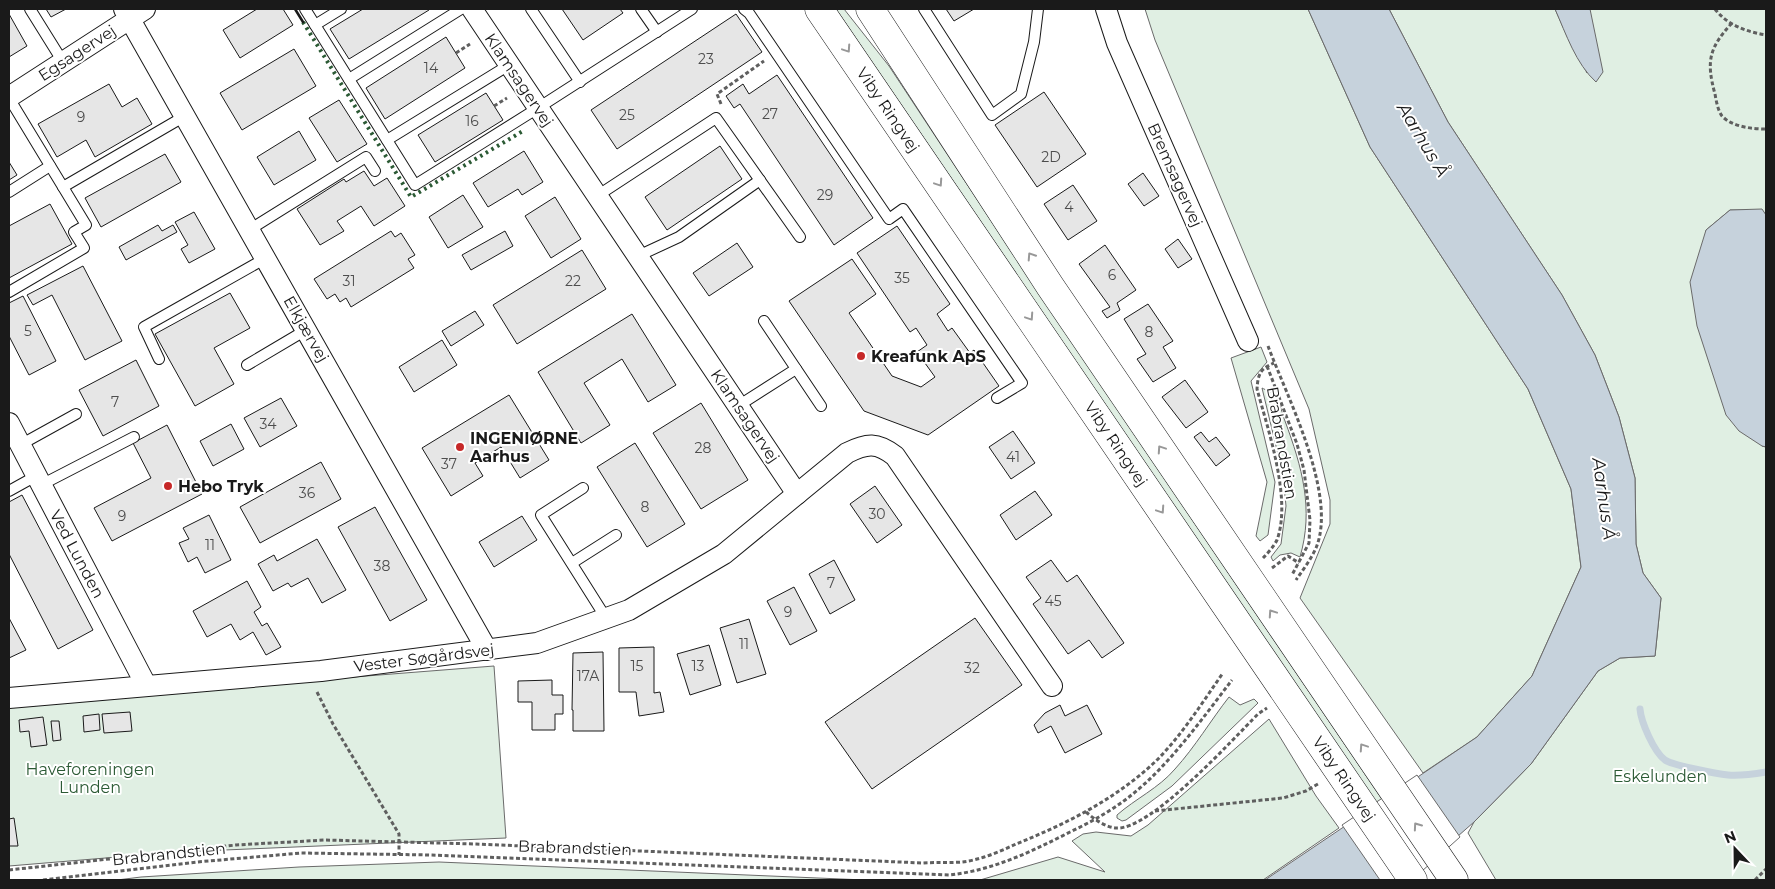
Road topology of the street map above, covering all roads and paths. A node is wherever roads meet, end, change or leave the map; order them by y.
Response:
1 (30, 9) edge
2 (342, 9) edge
3 (461, 9) edge
4 (472, 9) edge
5 (531, 9) edge
6 (642, 9) edge
7 (692, 9) edge
8 (744, 9) edge
9 (819, 9) edge
10 (870, 9) edge
11 (924, 9) edge
12 (1038, 9) edge
13 (1106, 9) edge
14 (1715, 9) edge
15 (308, 10) edge
16 (133, 12) edge
17 (1732, 23) junction
18 (315, 25) junction
19 (657, 32) junction
20 (1766, 35) edge
21 (776, 53) junction
22 (63, 62) junction
23 (509, 65) junction
24 (349, 79) junction
25 (580, 82) junction
26 (9, 98) edge
27 (538, 108) junction
28 (185, 116) junction
29 (716, 118) junction
30 (1766, 129) edge
31 (387, 140) junction
32 (50, 166) junction
33 (375, 171) dead end
34 (760, 180) junction
35 (63, 187) junction
36 (9, 192) edge
37 (597, 196) junction
38 (249, 230) junction
39 (800, 237) dead end
40 (638, 256) junction
41 (266, 258) junction
42 (9, 292) edge
43 (764, 321) dead end
44 (306, 330) junction
45 (1248, 340) dead end
46 (159, 359) dead end
47 (247, 365) dead end
48 (1267, 366) junction
49 (796, 368) junction
50 (997, 398) dead end
51 (738, 406) junction
52 (821, 406) dead end
53 (76, 414) dead end
54 (9, 423) edge
55 (134, 437) dead end
56 (20, 445) junction
57 (39, 480) junction
58 (583, 488) dead end
59 (9, 491) edge
60 (797, 494) junction
61 (616, 535) dead end
62 (572, 563) junction
63 (1299, 563) junction
64 (1274, 567) dead end
65 (1292, 575) dead end
66 (1248, 577) junction
67 (1296, 580) dead end
68 (606, 618) junction
69 (488, 650) junction
70 (315, 671) junction
71 (1223, 673) dead end
72 (1232, 680) dead end
73 (146, 685) junction
74 (1052, 686) dead end
75 (1286, 695) junction
76 (9, 698) edge
77 (1338, 771) junction
78 (1086, 812) junction
79 (1155, 812) junction
80 (1095, 820) junction
81 (399, 842) junction
82 (399, 855) junction
83 (1766, 869) edge
84 (9, 870) edge
85 (1449, 872) edge
86 (44, 880) edge
87 (1413, 880) edge
88 (1756, 880) edge

1 - 22 lane
2 - 18 lane
3 - 24 lane
4 - 23 street, Klamsagervej
5 - 25 lane
6 - 19 lane
7 - 19 lane
8 - 21 lane
9 -> 75 main road, Viby Ringvej
66 -> 10 main road, Viby Ringvej
11 - 12 lane
13 - 45 street, Bremsagervej
14 - 17 path
15 - 18 lane
16 - 22 street, Egsagervej
16 - 28 street, Elkjærvej
17 - 20 path
17 - 30 path
18 - 24 lane
19 - 25 lane
21 - 29 path
21 - 50 lane
22 - 26 street, Egsagervej
23 - 27 street, Klamsagervej
23 - 31 lane
24 - 31 lane
25 - 27 lane
26 - 32 lane
27 - 31 lane
27 - 37 street, Klamsagervej
28 - 35 lane
28 - 38 street, Elkjærvej
29 - 34 lane
29 - 37 lane
32 - 35 lane
32 - 36 lane
33 - 38 lane
34 - 39 lane
34 - 40 lane
35 - 42 lane
37 - 40 street, Klamsagervej
38 - 41 street, Elkjærvej
40 - 51 street, Klamsagervej
41 - 44 street, Elkjærvej
41 - 46 lane
43 - 49 lane
44 - 47 lane
44 - 69 street, Elkjærvej
48 - 63 path
48 - 66 path, Brabrandstien
48 - 67 path, Brabrandstien
49 - 51 lane
49 - 52 lane
51 - 60 street, Klamsagervej
53 - 56 lane
54 - 56 street, Ved Lunden
55 - 57 lane
56 - 57 street, Ved Lunden
57 - 59 lane
57 - 73 street, Ved Lunden
58 - 62 lane
60 - 68 street, Vester Søgårdsvej
60 - 74 street
61 - 62 lane
62 - 68 lane
63 - 64 path
63 - 65 path
85 -> 66 main road, Viby Ringvej
68 - 69 street, Vester Søgårdsvej
69 - 70 street, Vester Søgårdsvej
70 - 73 street, Vester Søgårdsvej
70 - 81 path
71 - 78 path
72 - 80 path, Brabrandstien
73 - 76 street, Vester Søgårdsvej
75 - 77 main road, Viby Ringvej
75 - 79 path
77 - 79 path
77 - 87 main road, Viby Ringvej
78 - 80 path
78 - 81 path
79 - 80 path
80 - 82 path, Brabrandstien
81 - 82 path
81 - 84 path
82 - 86 path, Brabrandstien
83 - 88 path

